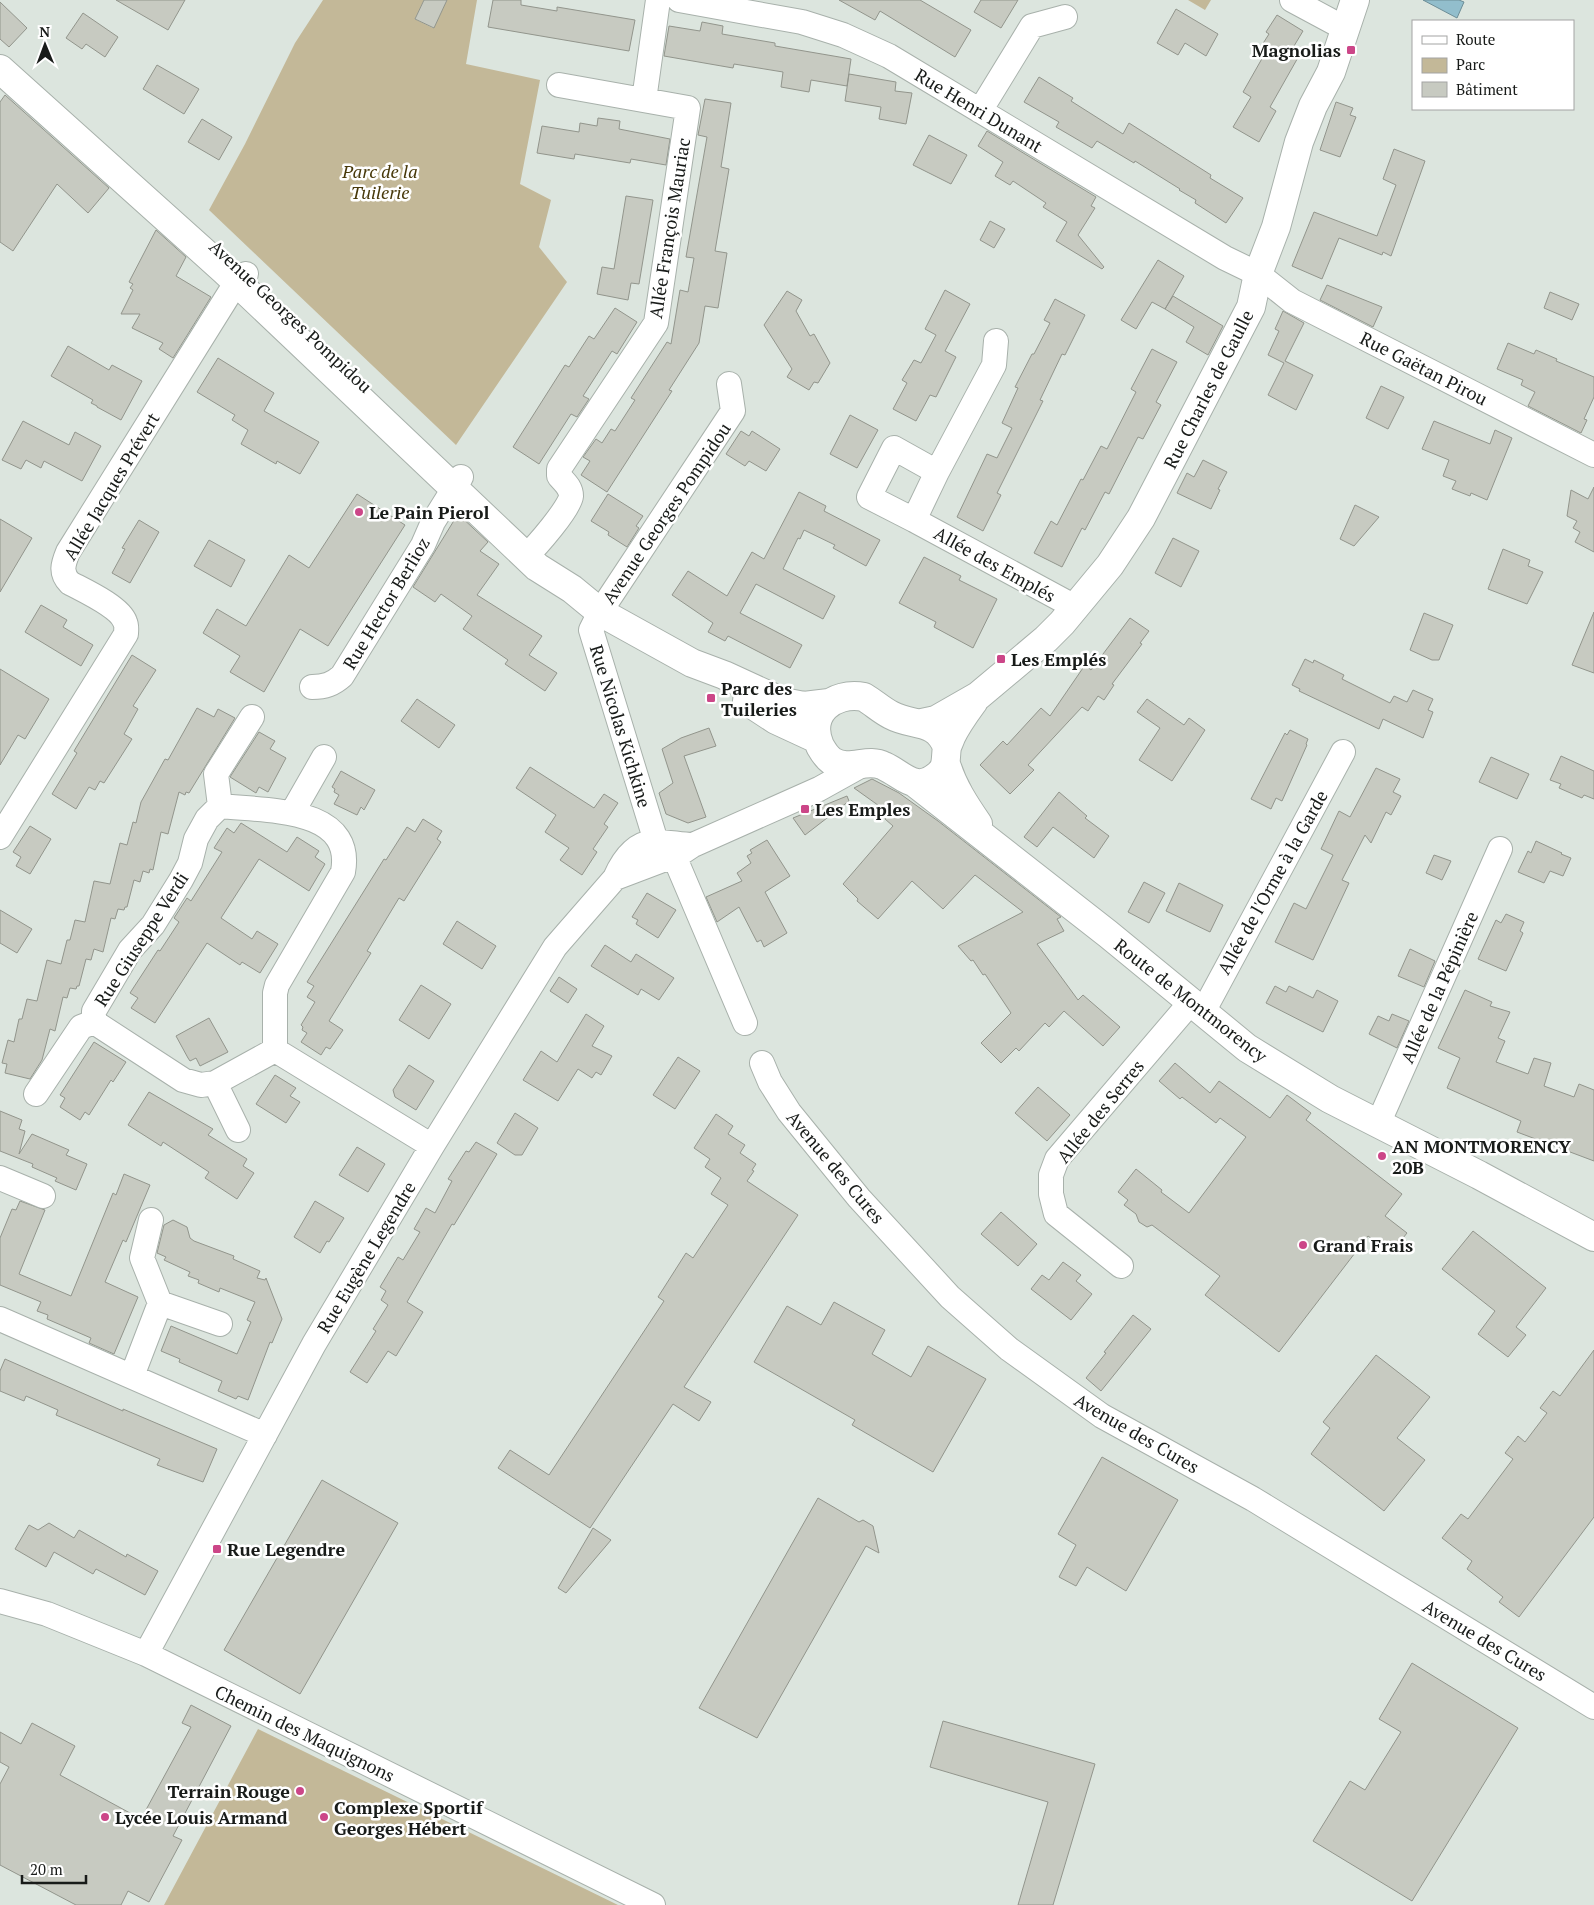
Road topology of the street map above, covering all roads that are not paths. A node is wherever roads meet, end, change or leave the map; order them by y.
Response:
1 (658, 0) edge
2 (679, 0) edge
3 (1292, 0) edge
4 (1355, 0) edge
5 (743, 6) edge
6 (1065, 17) dead end
7 (1346, 29) junction
8 (0, 54) edge
9 (0, 69) edge
10 (559, 85) dead end
11 (644, 100) junction
12 (980, 111) junction
13 (1258, 274) junction
14 (242, 278) junction
15 (996, 341) dead end
16 (730, 384) dead end
17 (1594, 455) edge
18 (937, 472) junction
19 (457, 482) junction
20 (914, 520) junction
21 (530, 552) junction
22 (1075, 608) junction
23 (600, 612) junction
24 (692, 663) junction
25 (312, 687) dead end
26 (978, 696) junction
27 (829, 703) junction
28 (252, 717) dead end
29 (922, 723) junction
30 (822, 747) junction
31 (1343, 752) dead end
32 (947, 756) junction
33 (324, 757) dead end
34 (864, 764) junction
35 (915, 783) junction
36 (818, 789) junction
37 (220, 806) junction
38 (292, 813) junction
39 (0, 837) edge
40 (989, 840) junction
41 (672, 847) junction
42 (1500, 849) dead end
43 (1197, 1007) junction
44 (94, 1022) junction
45 (745, 1023) dead end
46 (275, 1050) junction
47 (762, 1063) dead end
48 (215, 1083) junction
49 (36, 1094) dead end
50 (1378, 1124) junction
51 (238, 1130) dead end
52 (432, 1146) junction
53 (0, 1178) edge
54 (43, 1196) dead end
55 (151, 1220) dead end
56 (1594, 1237) edge
57 (1121, 1266) dead end
58 (160, 1303) junction
59 (0, 1319) edge
60 (220, 1324) dead end
61 (132, 1376) junction
62 (265, 1434) junction
63 (0, 1601) edge
64 (146, 1654) junction
65 (1594, 1707) edge
66 (653, 1905) edge

1 - 11 street
2 - 5 street, Rue Henri Dunant
3 - 7 street
4 - 7 main road, Rue Charles de Gaulle
5 - 12 street, Rue Henri Dunant
6 - 12 street
7 - 13 main road, Rue Charles de Gaulle
8 - 14 main road, Avenue Georges Pompidou
9 - 14 main road, Avenue Georges Pompidou
10 - 11 street, Allée François Mauriac
11 - 21 street, Allée François Mauriac
12 - 13 street, Rue Henri Dunant
13 - 17 street, Rue Gaëtan Pirou
13 - 22 main road, Rue Charles de Gaulle
14 - 19 main road, Avenue Georges Pompidou
14 - 39 street, Allée Jacques Prévert
15 - 18 street, Allée des Emplés
16 - 23 street, Avenue Georges Pompidou
18 - 20 street, Allée des Emplés
18 - 20 street, Allée des Emplés
19 - 21 main road, Avenue Georges Pompidou
19 - 25 street, Rue Hector Berlioz
20 - 22 street, Allée des Emplés
21 - 23 main road, Avenue Georges Pompidou
22 - 26 main road, Rue Charles de Gaulle
23 - 24 main road, Avenue Georges Pompidou
23 - 41 street, Rue Nicolas Kichkine
24 - 27 main road, Avenue Georges Pompidou
24 - 30 main road, Avenue Georges Pompidou
26 - 29 main road
26 - 32 main road
27 - 29 main road, Avenue Georges Pompidou
27 - 30 main road
28 - 37 street
29 - 32 main road, Route de Montmorency
30 - 34 main road, Avenue Georges Pompidou
30 - 36 street
31 - 43 street, Allée de l'Orme à la Garde
32 - 35 main road
32 - 40 main road, Route de Montmorency
33 - 38 street
34 - 35 main road, Route de Montmorency
34 - 36 street, Rue Eugène Legendre
35 - 40 main road, Route de Montmorency
36 - 41 street, Rue Eugène Legendre
37 - 38 street
37 - 44 street, Rue Giuseppe Verdi
38 - 46 street
40 - 43 main road, Route de Montmorency
41 - 45 street
41 - 52 street, Rue Eugène Legendre
42 - 50 street, Allée de la Pépinière
43 - 50 main road, Route de Montmorency
43 - 57 street, Allée des Serres
44 - 48 street, Rue Giuseppe Verdi
44 - 49 street
46 - 48 street
46 - 52 street
47 - 65 street, Avenue des Cures
48 - 51 street
50 - 56 main road, Route de Montmorency
52 - 62 street, Rue Eugène Legendre
53 - 54 street
55 - 58 street
58 - 60 street
58 - 61 street
59 - 61 street
61 - 62 street
62 - 64 street, Rue Eugène Legendre
63 - 64 street, Chemin des Maquignons
64 - 66 street, Chemin des Maquignons

